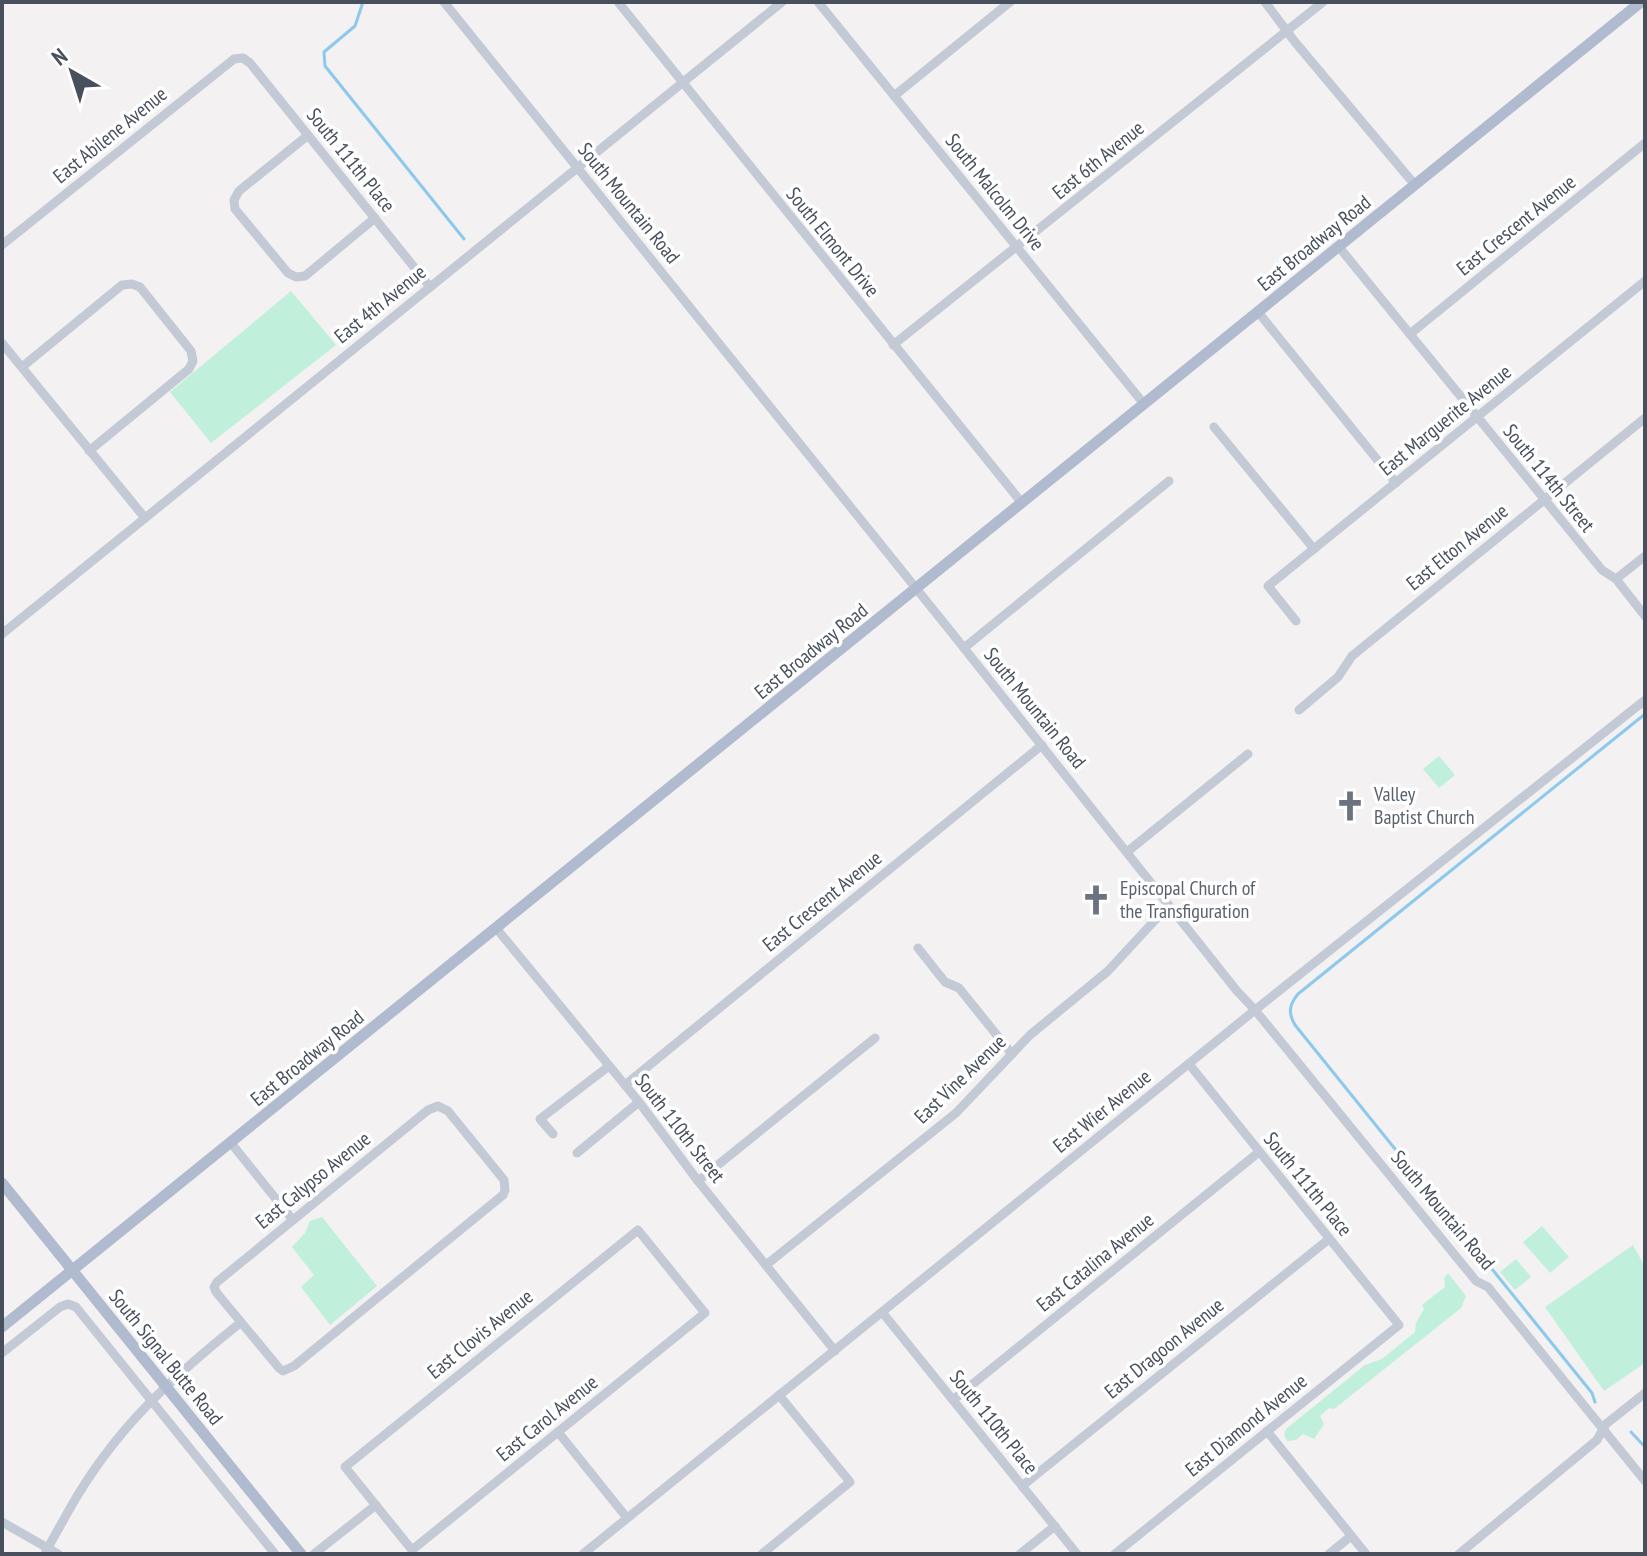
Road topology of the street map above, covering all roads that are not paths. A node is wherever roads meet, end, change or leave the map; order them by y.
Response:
1 (444, 2) edge
2 (618, 2) edge
3 (782, 2) edge
4 (818, 2) edge
5 (1010, 2) edge
6 (1265, 2) edge
7 (1323, 2) edge
8 (1641, 2) edge
9 (1288, 31) junction
10 (243, 58) joint
11 (683, 82) junction
12 (894, 96) junction
13 (307, 136) junction
14 (1645, 143) edge
15 (577, 167) junction
16 (1415, 185) junction
17 (375, 218) junction
18 (2, 245) edge
19 (1339, 247) junction
20 (1017, 248) junction
21 (1645, 281) edge
22 (430, 287) junction
23 (1258, 312) junction
24 (1410, 334) junction
25 (2, 343) edge
26 (893, 345) junction
27 (22, 367) junction
28 (1144, 404) junction
29 (1477, 417) junction
30 (1645, 418) edge
31 (1214, 427) dead end
32 (89, 451) junction
33 (1169, 481) dead end
34 (1396, 483) junction
35 (1544, 500) junction
36 (1022, 503) junction
37 (145, 518) junction
38 (1314, 549) junction
39 (1645, 556) edge
40 (1616, 579) junction
41 (916, 588) junction
42 (1645, 616) edge
43 (1296, 621) dead end
44 (4, 627) edge
45 (964, 648) junction
46 (1645, 700) edge
47 (1299, 710) dead end
48 (1042, 745) junction
49 (1248, 754) dead end
50 (1127, 852) junction
51 (1168, 906) junction
52 (496, 928) junction
53 (918, 948) dead end
54 (1255, 1010) junction
55 (875, 1038) dead end
56 (1012, 1054) junction
57 (1189, 1064) junction
58 (609, 1066) junction
59 (625, 1085) junction
60 (639, 1102) junction
61 (553, 1134) dead end
62 (231, 1143) junction
63 (1259, 1152) junction
64 (577, 1153) dead end
65 (698, 1181) junction
66 (2, 1183) edge
67 (292, 1219) junction
68 (638, 1230) joint
69 (1329, 1239) junction
70 (766, 1265) junction
71 (73, 1271) junction
72 (882, 1312) junction
73 (240, 1323) junction
74 (1399, 1325) joint
75 (2, 1327) edge
76 (835, 1351) junction
77 (2, 1353) edge
78 (165, 1385) junction
79 (1645, 1393) edge
80 (779, 1395) junction
81 (150, 1399) junction
82 (953, 1400) junction
83 (1603, 1429) junction
84 (1267, 1431) junction
85 (558, 1432) junction
86 (1645, 1481) edge
87 (1022, 1486) junction
88 (376, 1505) junction
89 (627, 1518) junction
90 (2, 1522) edge
91 (1055, 1526) junction
92 (1351, 1536) junction
93 (46, 1551) edge
94 (58, 1554) edge
95 (275, 1554) edge
96 (301, 1554) edge
97 (314, 1554) edge
98 (583, 1554) edge
99 (762, 1554) edge
100 (1020, 1554) edge
101 (1077, 1554) edge
102 (1115, 1554) edge
103 (1329, 1554) edge
104 (1366, 1554) edge
105 (1459, 1554) edge

1 - 15 street, South Mountain Road
2 - 11 street, South Elmont Drive
3 - 11 street, East 4th Avenue
4 - 12 street, South Malcolm Drive
5 - 12 street
6 - 9 street
7 - 9 street, East 6th Avenue
8 - 16 main road, East Broadway Road
9 - 16 street
9 - 20 street, East 6th Avenue
10 - 13 street, South 111th Place
10 - 18 street, East Abilene Avenue
11 - 15 street, East 4th Avenue
11 - 26 street, South Elmont Drive
12 - 20 street, South Malcolm Drive
13 - 17 street, South 111th Place
13 - 17 street
14 - 24 street, East Crescent Avenue
15 - 22 street, East 4th Avenue
15 - 41 street, South Mountain Road
16 - 19 main road, East Broadway Road
17 - 22 street, South 111th Place
19 - 23 main road, East Broadway Road
19 - 24 street, South 114th Street
20 - 26 street, East 6th Avenue
20 - 28 street, South Malcolm Drive
21 - 29 street, East Marguerite Avenue
22 - 37 street, East 4th Avenue
23 - 28 main road, East Broadway Road
23 - 34 street
24 - 29 street, South 114th Street
25 - 27 street
26 - 36 street, South Elmont Drive
27 - 32 street
27 - 32 street
28 - 36 main road, East Broadway Road
29 - 34 street, East Marguerite Avenue
29 - 35 street, South 114th Street
30 - 35 street, East Elton Avenue
31 - 38 street
32 - 37 street
33 - 45 street
34 - 38 street, East Marguerite Avenue
35 - 40 street, South 114th Street
35 - 47 street, East Elton Avenue
36 - 41 main road, East Broadway Road
37 - 44 street, East 4th Avenue
38 - 43 street, East Marguerite Avenue
39 - 40 street
40 - 42 street, South 114th Street
41 - 45 street, South Mountain Road
41 - 52 main road, East Broadway Road
45 - 48 street, South Mountain Road
46 - 54 street, East Wier Avenue
48 - 50 street, South Mountain Road
48 - 59 street, East Crescent Avenue
49 - 50 street
50 - 51 street, South Mountain Road
51 - 54 street, South Mountain Road
51 - 56 street, East Vine Avenue
52 - 58 street, South 110th Street
52 - 62 main road, East Broadway Road
53 - 56 street
54 - 57 street, East Wier Avenue
54 - 83 street, South Mountain Road
55 - 65 street
56 - 70 street, East Vine Avenue
57 - 63 street, South 111th Place
57 - 72 street, East Wier Avenue
58 - 59 street, South 110th Street
58 - 61 street
59 - 60 street, South 110th Street
60 - 64 street
60 - 65 street, South 110th Street
62 - 67 street
62 - 71 main road, East Broadway Road
63 - 69 street, South 111th Place
63 - 82 street, East Catalina Avenue
65 - 70 street, South 110th Street
66 - 71 main road, South Signal Butte Road
67 - 73 street, East Calypso Avenue
67 - 73 street, East Calypso Avenue
68 - 85 street, East Carol Avenue
68 - 88 street, East Clovis Avenue
69 - 74 street, South 111th Place
69 - 87 street, East Dragoon Avenue
70 - 76 street, South 110th Street
71 - 75 main road, East Broadway Road
71 - 78 main road, South Signal Butte Road
72 - 76 street, East Wier Avenue
72 - 82 street, South 110th Place
73 - 78 street
74 - 84 street, East Diamond Avenue
76 - 80 street, East Wier Avenue
77 - 81 street, South Signal Butte Road
78 - 81 street
78 - 96 main road, South Signal Butte Road
79 - 83 street
80 - 89 street, East Wier Avenue
80 - 99 street
81 - 93 street
81 - 95 street, South Signal Butte Road
82 - 87 street, South 110th Place
83 - 86 street, South Mountain Road
83 - 105 street
84 - 92 street
84 - 102 street, East Diamond Avenue
85 - 88 street, East Carol Avenue
85 - 89 street
87 - 91 street, South 110th Place
88 - 97 street
89 - 98 street, East Wier Avenue
90 - 93 street
91 - 100 street
91 - 101 street, South 110th Place
92 - 103 street
92 - 104 street
93 - 94 street

